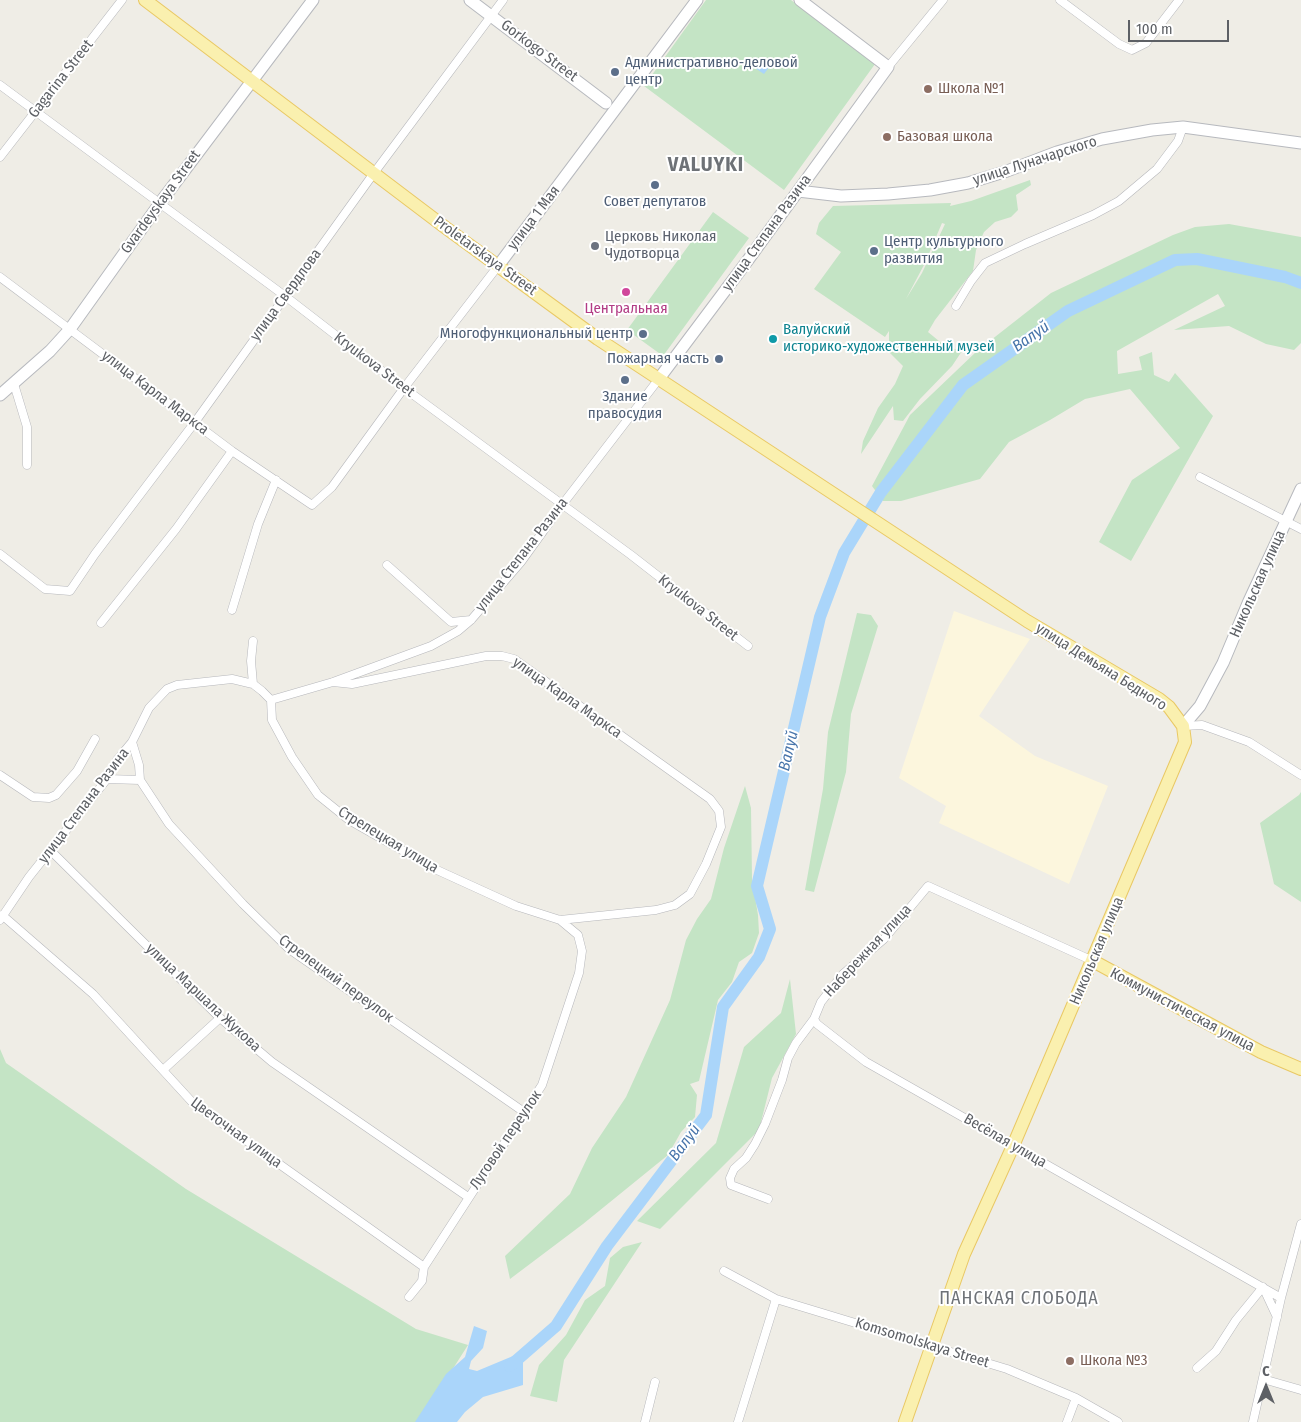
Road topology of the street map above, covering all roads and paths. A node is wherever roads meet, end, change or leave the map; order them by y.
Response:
1 (122, 0) edge
2 (145, 0) edge
3 (313, 0) edge
4 (470, 0) edge
5 (503, 0) edge
6 (698, 0) edge
7 (800, 0) edge
8 (943, 0) edge
9 (1060, 0) edge
10 (1179, 0) edge
11 (492, 15) junction
12 (888, 67) junction
13 (251, 81) junction
14 (0, 85) edge
15 (606, 103) dead end
16 (35, 112) junction
17 (1183, 128) junction
18 (1301, 143) edge
19 (0, 157) edge
20 (374, 173) junction
21 (798, 191) junction
22 (160, 203) junction
23 (498, 266) junction
24 (0, 277) edge
25 (284, 296) junction
26 (956, 306) dead end
27 (70, 329) junction
28 (658, 380) junction
29 (14, 384) junction
30 (404, 388) junction
31 (0, 395) edge
32 (195, 422) junction
33 (232, 451) junction
34 (27, 465) dead end
35 (1200, 477) dead end
36 (276, 480) junction
37 (1301, 490) edge
38 (836, 495) joint
39 (312, 505) joint
40 (562, 505) junction
41 (1286, 521) junction
42 (1301, 529) edge
43 (0, 554) edge
44 (387, 565) dead end
45 (232, 610) dead end
46 (471, 620) junction
47 (101, 623) dead end
48 (253, 641) dead end
49 (748, 646) dead end
50 (333, 682) junction
51 (253, 684) junction
52 (271, 700) junction
53 (1183, 726) junction
54 (95, 739) dead end
55 (132, 742) junction
56 (1301, 775) edge
57 (0, 776) edge
58 (107, 779) junction
59 (140, 780) junction
60 (50, 850) junction
61 (928, 886) joint
62 (1, 918) edge
63 (560, 920) junction
64 (1093, 961) junction
65 (220, 1018) junction
66 (814, 1019) junction
67 (1301, 1069) edge
68 (163, 1070) junction
69 (524, 1112) junction
70 (1013, 1146) junction
71 (468, 1197) junction
72 (768, 1199) dead end
73 (1301, 1224) edge
74 (1300, 1237) edge
75 (424, 1267) junction
76 (724, 1270) dead end
77 (1263, 1287) junction
78 (409, 1297) dead end
79 (1281, 1298) junction
80 (776, 1299) junction
81 (1277, 1317) junction
82 (931, 1345) junction
83 (1197, 1368) dead end
84 (1263, 1379) junction
85 (655, 1382) dead end
86 (1301, 1390) edge
87 (1076, 1398) junction
88 (644, 1422) edge
89 (738, 1422) edge
90 (905, 1422) edge
91 (1067, 1422) edge
92 (1118, 1422) edge
93 (1253, 1422) edge

1 - 16 street, Gagarina Street
2 - 13 main road, Proletarskaya Street
3 - 13 main road, Gvardeyskaya Street
4 - 11 main road, Gorkogo Street
5 - 11 street, улица Свердлова
6 - 23 main road, улица 1 Мая
7 - 12 main road
8 - 12 street, улица Степана Разина
9 - 10 street
11 - 15 main road, Gorkogo Street
11 - 20 street, улица Свердлова
12 - 21 main road, улица Степана Разина
13 - 20 main road, Proletarskaya Street
13 - 22 main road, Gvardeyskaya Street
14 - 16 street, Kryukova Street
16 - 19 street, Gagarina Street
16 - 22 street, Kryukova Street
17 - 18 main road, улица Луначарского
17 - 21 main road, улица Луначарского
17 - 26 street
20 - 23 main road, Proletarskaya Street
20 - 25 street, улица Свердлова
21 - 28 main road, улица Степана Разина
22 - 25 street, Kryukova Street
22 - 27 main road, Gvardeyskaya Street
23 - 28 main road, Proletarskaya Street
23 - 30 street, улица 1 Мая
24 - 27 street, улица Карла Маркса
25 - 30 street, Kryukova Street
25 - 32 street, улица Свердлова
27 - 29 main road, Gvardeyskaya Street
27 - 32 street, улица Карла Маркса
28 - 38 main road, Proletarskaya Street
28 - 40 street, улица Степана Разина
29 - 31 main road, Gvardeyskaya Street
29 - 34 street
30 - 39 street, улица 1 Мая
30 - 40 street, Kryukova Street
32 - 33 street, улица Карла Маркса
32 - 43 street, улица Свердлова
33 - 36 street, улица Карла Маркса
33 - 47 street
35 - 41 street
36 - 39 street, улица Карла Маркса
36 - 45 street
37 - 41 main road, Никольская улица
38 - 53 main road, улица Демьяна Бедного
40 - 46 street, улица Степана Разина
40 - 49 street, Kryukova Street
41 - 42 street
41 - 53 main road, Никольская улица
44 - 46 street
46 - 50 street, улица Степана Разина
48 - 51 street
50 - 52 street, улица Степана Разина
50 - 63 street, улица Карла Маркса
51 - 52 street
51 - 55 street, улица Степана Разина
52 - 63 street, Стрелецкая улица
53 - 56 street
53 - 64 main road, Никольская улица
54 - 57 street
55 - 58 street, улица Степана Разина
55 - 59 street, Стрелецкий переулок
58 - 59 street
58 - 60 street, улица Степана Разина
59 - 69 street, Стрелецкий переулок
60 - 62 street, улица Степана Разина
60 - 65 street, улица Маршала Жукова
61 - 64 street, Коммунистическая улица
61 - 66 street, Набережная улица
62 - 68 street, Цветочная улица
63 - 69 street, Луговой переулок
64 - 67 main road, Коммунистическая улица
64 - 70 main road, Никольская улица
65 - 68 street
65 - 71 street, улица Маршала Жукова
66 - 70 street, Весёлая улица
66 - 72 street, Набережная улица
68 - 75 street, Цветочная улица
69 - 71 street, Луговой переулок
70 - 77 street, Весёлая улица
70 - 82 main road, Никольская улица
71 - 75 street, Луговой переулок
73 - 74 street
74 - 79 street
75 - 78 street, Луговой переулок
76 - 80 street, Komsomolskaya Street
77 - 79 street, Весёлая улица
77 - 81 street
77 - 83 street
79 - 81 street
80 - 82 street, Komsomolskaya Street
80 - 89 street
81 - 84 street
82 - 87 street, Komsomolskaya Street
82 - 90 main road, Никольская улица
84 - 86 street
84 - 93 street
85 - 88 street
87 - 91 street
87 - 92 street, Komsomolskaya Street

